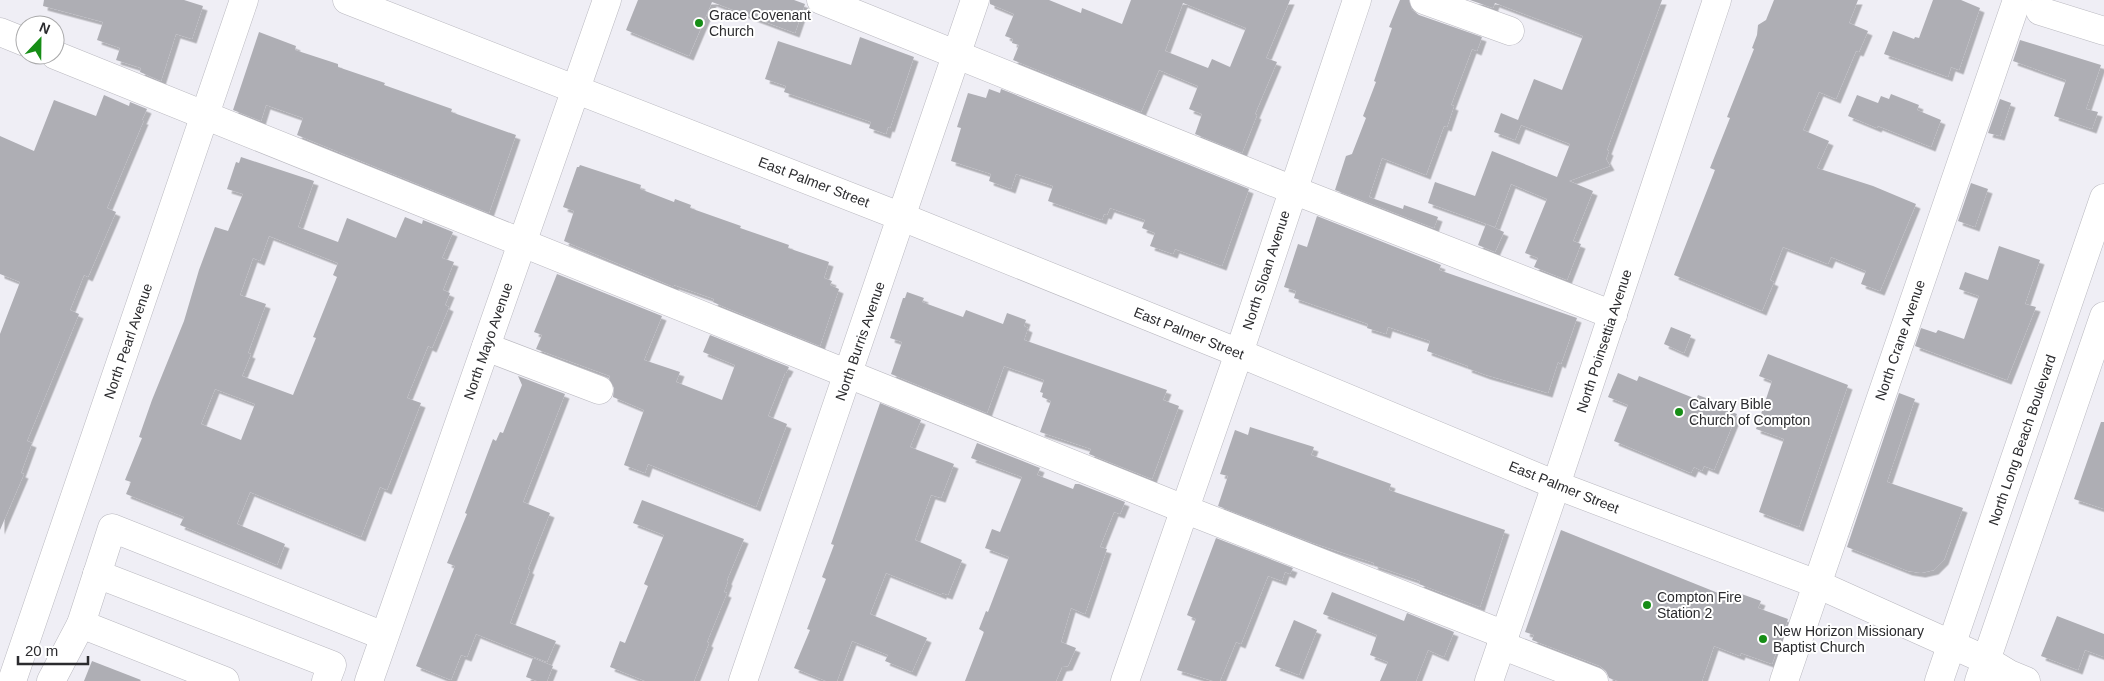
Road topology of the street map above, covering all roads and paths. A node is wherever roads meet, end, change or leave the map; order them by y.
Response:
1 (244, 0) edge
2 (347, 0) edge
3 (607, 0) edge
4 (821, 0) edge
5 (975, 0) edge
6 (1357, 0) edge
7 (1424, 0) edge
8 (1717, 0) edge
9 (2028, 6) edge
10 (1510, 31) dead end
11 (2104, 31) edge
12 (0, 32) edge
13 (15, 38) edge
14 (956, 54) junction
15 (65, 59) edge
16 (577, 89) junction
17 (205, 116) junction
18 (1293, 190) junction
19 (2104, 198) edge
20 (902, 217) junction
21 (523, 242) junction
22 (1612, 315) junction
23 (2104, 316) edge
24 (486, 347) junction
25 (1239, 353) junction
26 (849, 373) junction
27 (599, 390) dead end
28 (1556, 484) junction
29 (1184, 510) junction
30 (97, 574) junction
31 (1817, 584) junction
32 (31, 625) junction
33 (76, 632) junction
34 (384, 636) junction
35 (1503, 640) junction
36 (1952, 645) junction
37 (1983, 671) edge
38 (12, 681) edge
39 (51, 681) edge
40 (225, 681) edge
41 (326, 681) edge
42 (369, 681) edge
43 (744, 681) edge
44 (1125, 681) edge
45 (1489, 681) edge
46 (1594, 681) edge
47 (1784, 681) edge
48 (1939, 681) edge
49 (2026, 681) edge

1 - 17 street, North Pearl Avenue
2 - 16 street, East Palmer Street
3 - 16 street, North Mayo Avenue
4 - 14 street
5 - 14 street, North Burris Avenue
6 - 18 street, North Sloan Avenue
7 - 10 street
8 - 22 street, North Poinsettia Avenue
9 - 11 street
9 - 31 street, North Crane Avenue
12 - 13 street
14 - 18 street
14 - 20 street, North Burris Avenue
15 - 17 street
16 - 20 street, East Palmer Street
16 - 21 street, North Mayo Avenue
17 - 21 street
17 - 32 street, North Pearl Avenue
18 - 22 street
18 - 25 street, North Sloan Avenue
19 - 36 street, North Long Beach Boulevard
20 - 25 street, East Palmer Street
20 - 26 street, North Burris Avenue
21 - 24 street, North Mayo Avenue
21 - 26 street
22 - 28 street, North Poinsettia Avenue
23 - 37 street
24 - 27 street
24 - 34 street, North Mayo Avenue
25 - 28 street, East Palmer Street
25 - 29 street, North Sloan Avenue
26 - 29 street
26 - 43 street, North Burris Avenue
28 - 31 street, East Palmer Street
28 - 35 street, North Poinsettia Avenue
29 - 35 street
29 - 44 street, North Sloan Avenue
30 - 33 street
30 - 34 street
30 - 41 street
31 - 36 street, East Palmer Street
31 - 47 street, North Crane Avenue
32 - 33 street
32 - 38 street, North Pearl Avenue
33 - 39 street
33 - 40 street
34 - 42 street, North Mayo Avenue
35 - 45 street, North Poinsettia Avenue
35 - 46 street
36 - 37 street, East Palmer Street
36 - 48 street, North Long Beach Boulevard
37 - 49 street, East Palmer Street

